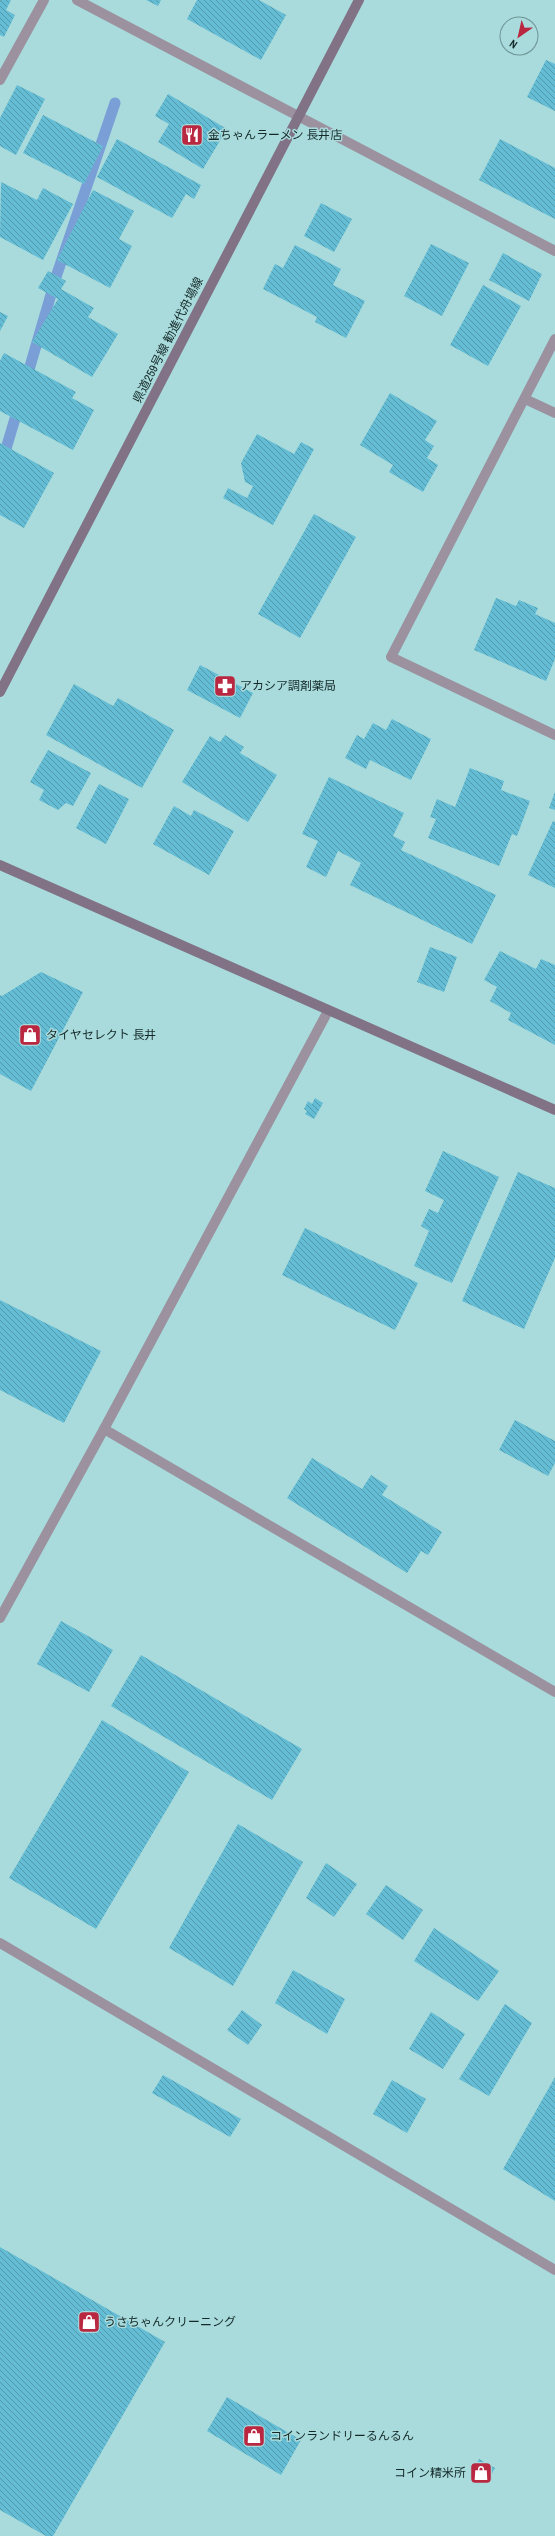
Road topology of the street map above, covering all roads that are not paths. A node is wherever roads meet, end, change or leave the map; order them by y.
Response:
1 (44, 0) edge
2 (77, 0) edge
3 (359, 0) edge
4 (0, 80) edge
5 (298, 117) junction
6 (555, 251) edge
7 (555, 339) edge
8 (525, 399) junction
9 (555, 413) edge
10 (0, 692) edge
11 (555, 735) edge
12 (0, 865) edge
13 (328, 1011) junction
14 (555, 1110) edge
15 (104, 1429) junction
16 (0, 1618) edge
17 (555, 1692) edge
18 (0, 1943) edge
19 (555, 2270) edge

1 - 4 street
2 - 5 street
3 - 5 main road, 県道259号線 勧進代舟場線
5 - 6 street
5 - 10 main road, 県道259号線 勧進代舟場線
7 - 8 street
8 - 9 street
8 - 11 street
12 - 13 main road
13 - 14 main road
13 - 15 street
15 - 16 street
15 - 17 street
18 - 19 street

